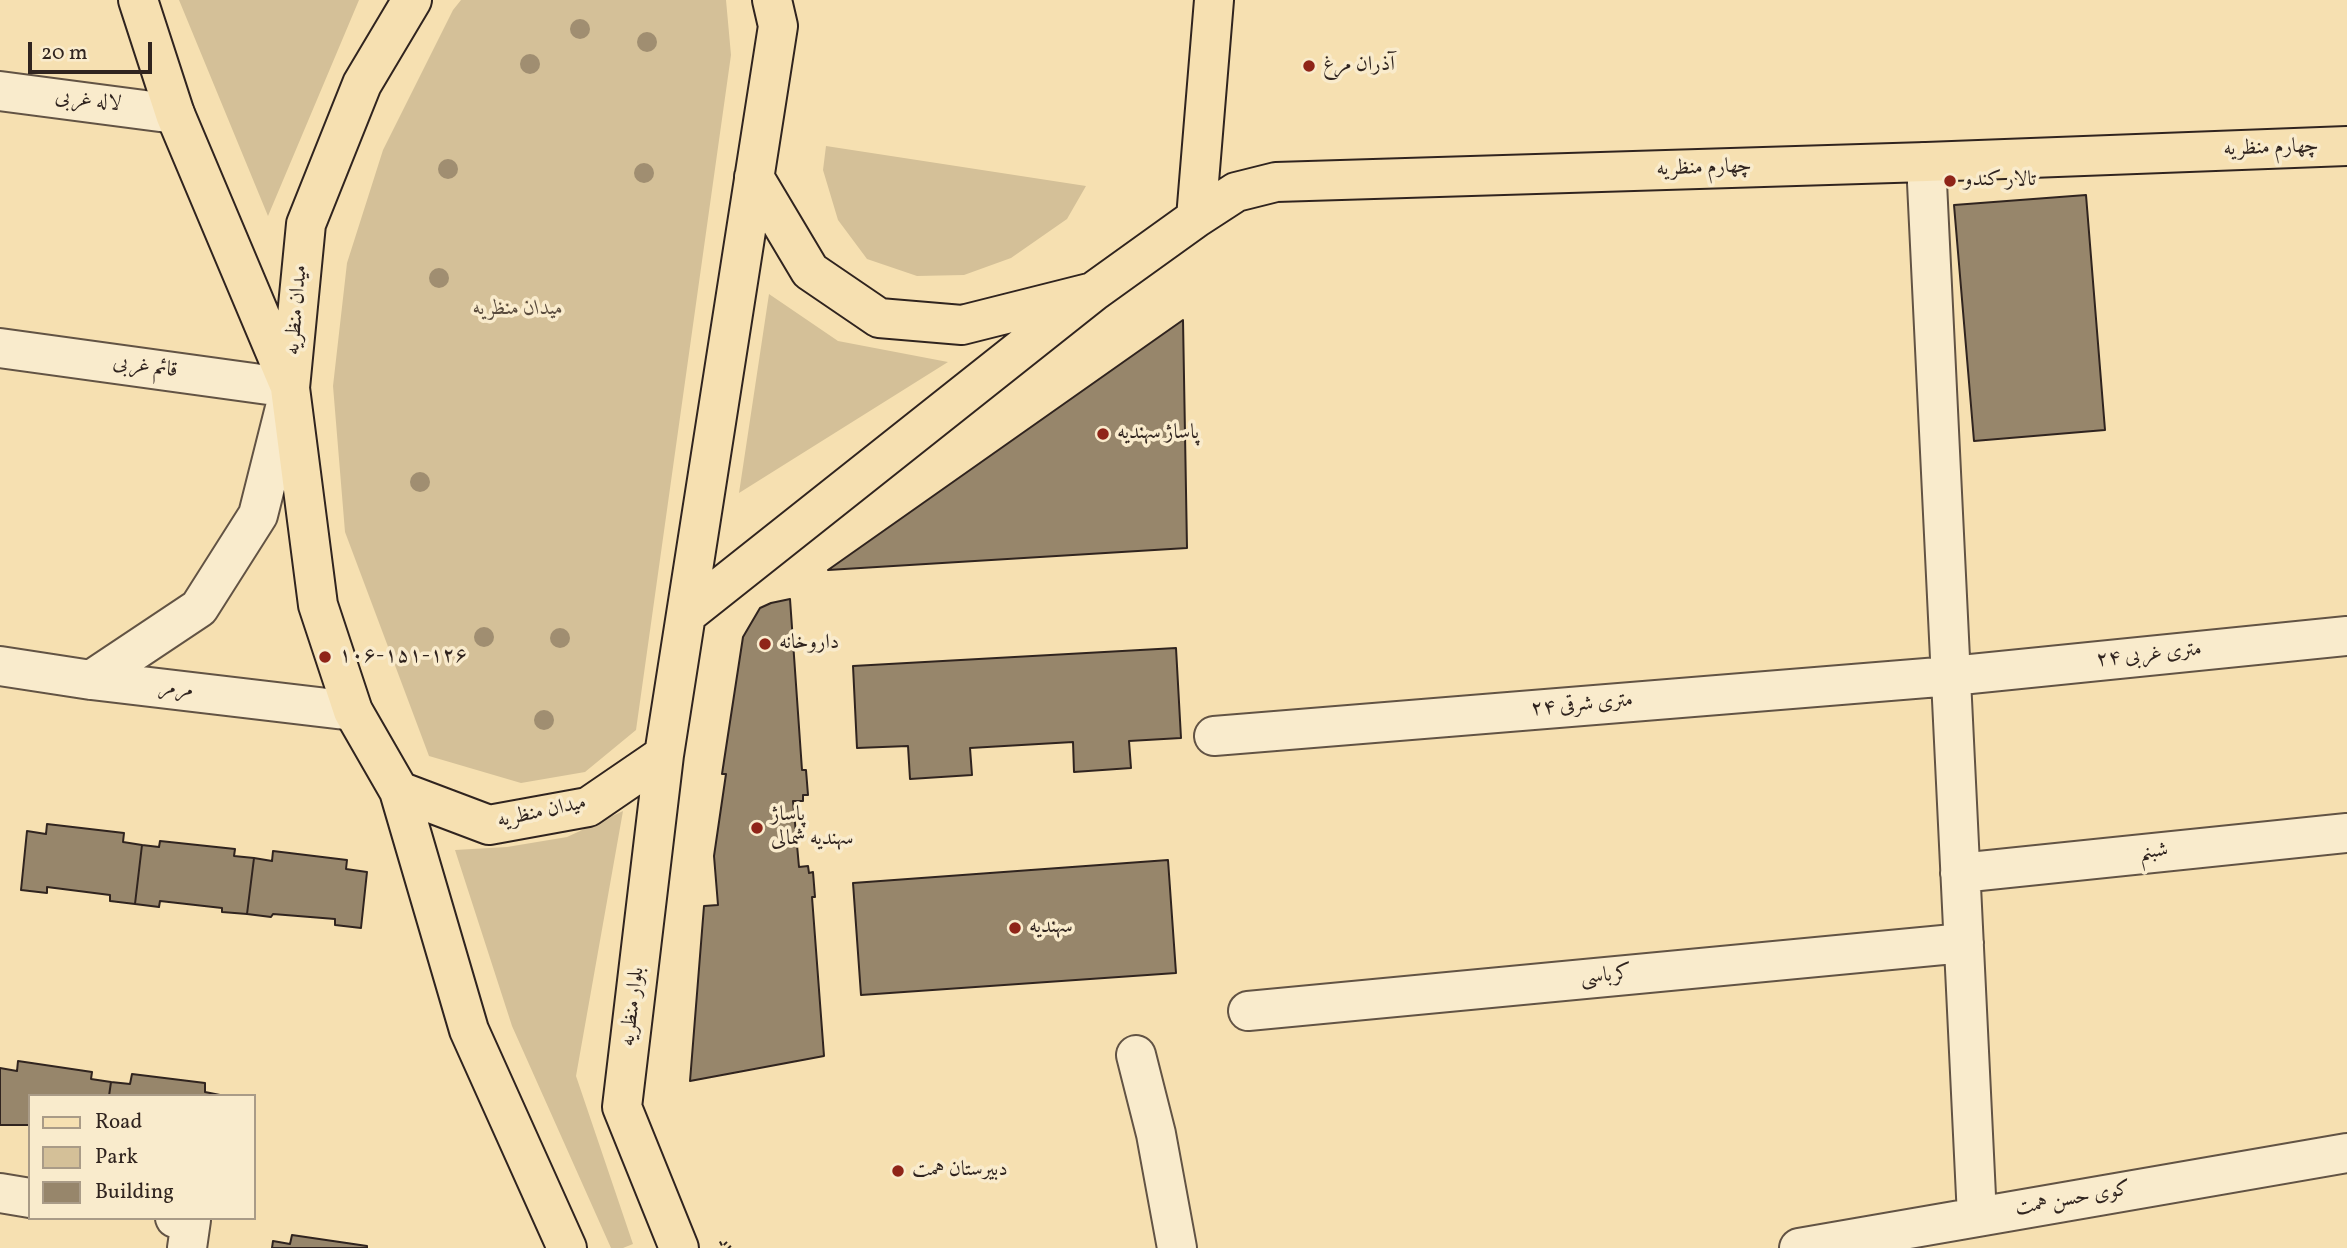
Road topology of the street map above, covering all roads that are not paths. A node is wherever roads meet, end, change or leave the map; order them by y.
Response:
1 (138, 0) edge
2 (412, 0) edge
3 (1214, 0) edge
4 (777, 9) edge
5 (0, 91) edge
6 (175, 114) junction
7 (2347, 146) edge
8 (1926, 162) junction
9 (754, 177) junction
10 (1196, 218) junction
11 (1093, 292) junction
12 (0, 348) edge
13 (290, 388) junction
14 (687, 614) junction
15 (2347, 636) edge
16 (0, 666) edge
17 (1951, 676) junction
18 (92, 680) junction
19 (353, 711) junction
20 (1214, 736) dead end
21 (664, 755) junction
22 (400, 791) junction
23 (2347, 833) edge
24 (1960, 873) junction
25 (1964, 943) junction
26 (1248, 1011) dead end
27 (1136, 1055) dead end
28 (2347, 1153) edge
29 (0, 1194) edge
30 (28, 1198) edge
31 (1977, 1217) junction
32 (567, 1248) edge
33 (679, 1248) edge
34 (1177, 1248) edge
35 (1799, 1248) edge

1 - 6 main road
2 - 13 main road, ميدان منظریه
3 - 10 main road
4 - 9 main road
5 - 6 street, لاله غربی
6 - 13 main road
7 - 8 main road, چهارم منظریه
8 - 10 main road, چهارم منظریه
8 - 17 street
9 - 11 main road
9 - 14 main road
10 - 11 main road, چهارم منظریه
11 - 14 main road, چهارم منظریه
12 - 13 street, قائم غربی
13 - 18 street
13 - 19 main road, ميدان منظریه
14 - 21 main road
15 - 17 street, ۲۴ متری غربی
16 - 18 street, مرمر
17 - 20 street, ۲۴ متری شرقی
17 - 24 street
18 - 19 street, مرمر
19 - 22 main road, ميدان منظریه
21 - 22 main road, ميدان منظریه
21 - 33 main road, بلوار منظریه
22 - 32 main road
23 - 24 street, شبنم
24 - 25 street
25 - 26 street, کرباسی
25 - 31 street
27 - 34 street
28 - 31 street, کوی حسن همت
29 - 30 street
31 - 35 street, کوی حسن همت

